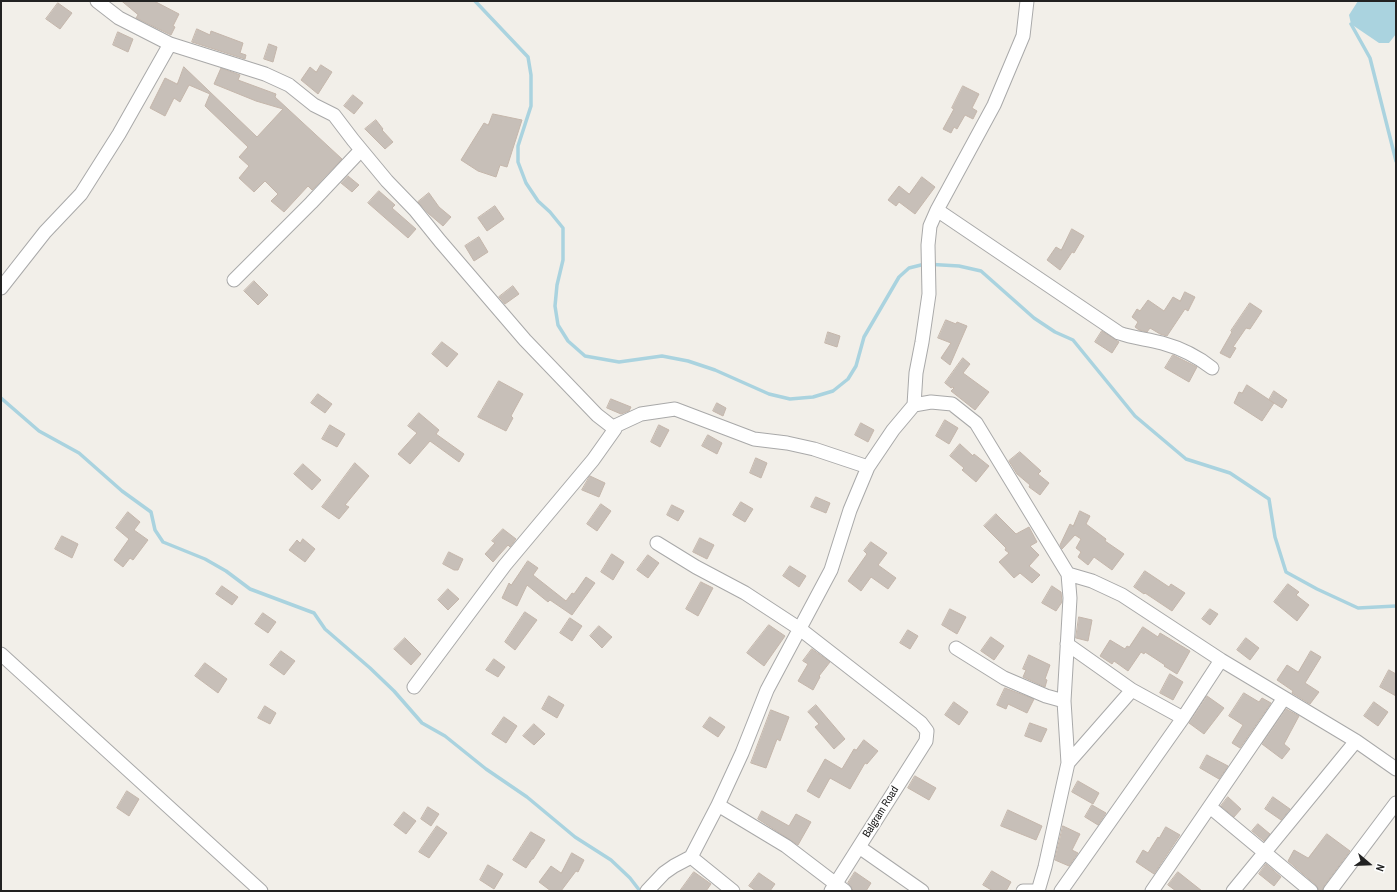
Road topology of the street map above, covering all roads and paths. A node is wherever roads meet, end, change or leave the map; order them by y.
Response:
1 (97, 1) edge
2 (1027, 1) edge
3 (170, 44) junction
4 (361, 150) junction
5 (937, 210) junction
6 (234, 280) dead end
7 (1, 288) edge
8 (1212, 368) dead end
9 (914, 405) junction
10 (613, 427) junction
11 (868, 467) junction
12 (657, 544) dead end
13 (1068, 574) junction
14 (800, 629) junction
15 (1067, 644) junction
16 (956, 648) dead end
17 (1, 654) edge
18 (1221, 660) junction
19 (414, 687) dead end
20 (1132, 690) junction
21 (1284, 698) junction
22 (1064, 701) junction
23 (1183, 718) junction
24 (1356, 741) junction
25 (1068, 763) junction
26 (1396, 769) edge
27 (1396, 803) edge
28 (718, 805) junction
29 (1210, 807) junction
30 (859, 847) junction
31 (1265, 853) junction
32 (691, 857) junction
33 (837, 889) edge
34 (647, 890) edge
35 (261, 891) edge
36 (733, 891) edge
37 (922, 891) edge
38 (1023, 891) edge
39 (1038, 891) edge
40 (1061, 891) edge
41 (1152, 891) edge
42 (1233, 891) edge
43 (1311, 891) edge
44 (1330, 891) edge

1 - 3 street
2 - 5 street
3 - 4 street
3 - 7 street
4 - 6 street
4 - 10 street
5 - 8 street
5 - 9 street
9 - 11 street
9 - 13 street
10 - 11 street
10 - 19 street
11 - 14 street
12 - 14 street
13 - 15 street
13 - 18 street
14 - 28 street
14 - 30 street, Balgram Road
15 - 20 street
15 - 22 street
16 - 22 street
17 - 35 street
18 - 21 street
18 - 23 street
20 - 23 street
20 - 25 street
21 - 24 street
21 - 29 street
22 - 25 street
23 - 40 street
24 - 26 street
24 - 31 street
25 - 39 street
27 - 44 street
28 - 32 street
28 - 33 street
29 - 31 street
29 - 41 street
30 - 33 street, Balgram Road
30 - 37 street
31 - 42 street
31 - 43 street
32 - 34 street
32 - 36 street
38 - 39 street

